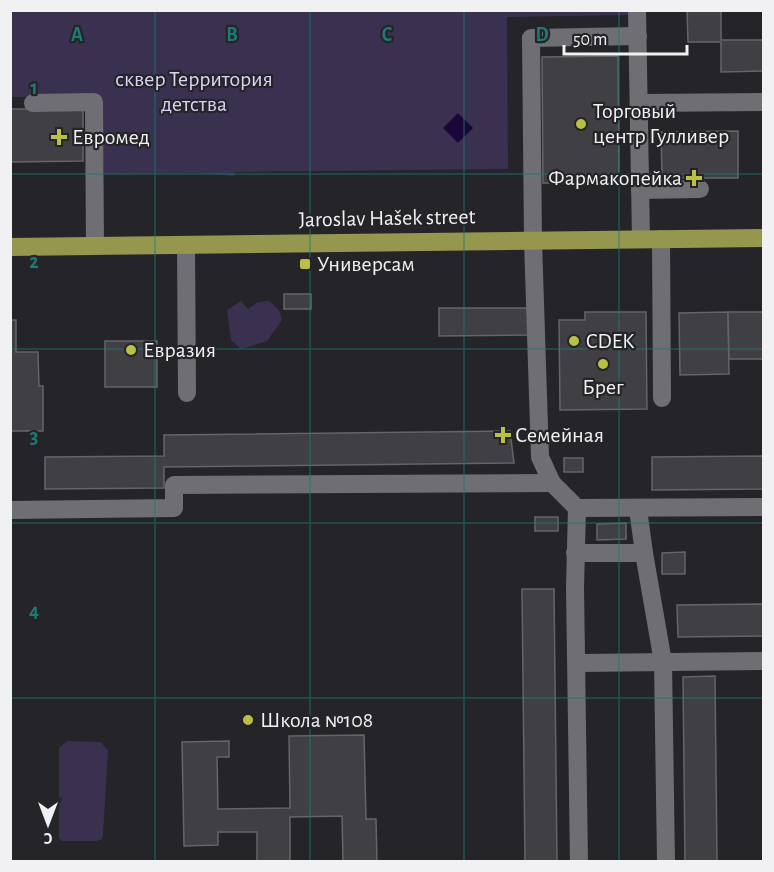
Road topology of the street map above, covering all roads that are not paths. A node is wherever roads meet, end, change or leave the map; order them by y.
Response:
1 (637, 10) edge
2 (638, 36) junction
3 (764, 102) edge
4 (33, 103) dead end
5 (639, 104) junction
6 (700, 189) dead end
7 (640, 190) junction
8 (764, 238) edge
9 (641, 239) junction
10 (661, 239) junction
11 (533, 241) junction
12 (186, 245) junction
13 (95, 246) junction
14 (10, 247) edge
15 (187, 393) dead end
16 (662, 398) dead end
17 (552, 483) junction
18 (764, 507) edge
19 (577, 508) junction
20 (638, 509) junction
21 (10, 510) edge
22 (575, 553) junction
23 (644, 553) junction
24 (764, 661) edge
25 (663, 662) junction
26 (578, 663) junction
27 (579, 861) edge
28 (666, 861) edge

1 - 2 street
2 - 5 street
2 - 11 street
3 - 5 street
4 - 13 street
5 - 7 street
6 - 7 street
7 - 9 street
8 - 10 main road, Jaroslav Hašek street
9 - 10 main road, Jaroslav Hašek street
9 - 11 main road, Jaroslav Hašek street
10 - 16 street
11 - 12 main road, Jaroslav Hašek street
11 - 17 street
12 - 13 main road, Jaroslav Hašek street
12 - 15 street
13 - 14 main road, Jaroslav Hašek street
17 - 19 street
17 - 21 street
18 - 20 street
19 - 20 street
19 - 22 street
20 - 23 street
22 - 23 street
22 - 26 street
23 - 25 street
24 - 25 street
25 - 26 street
25 - 28 street
26 - 27 street

